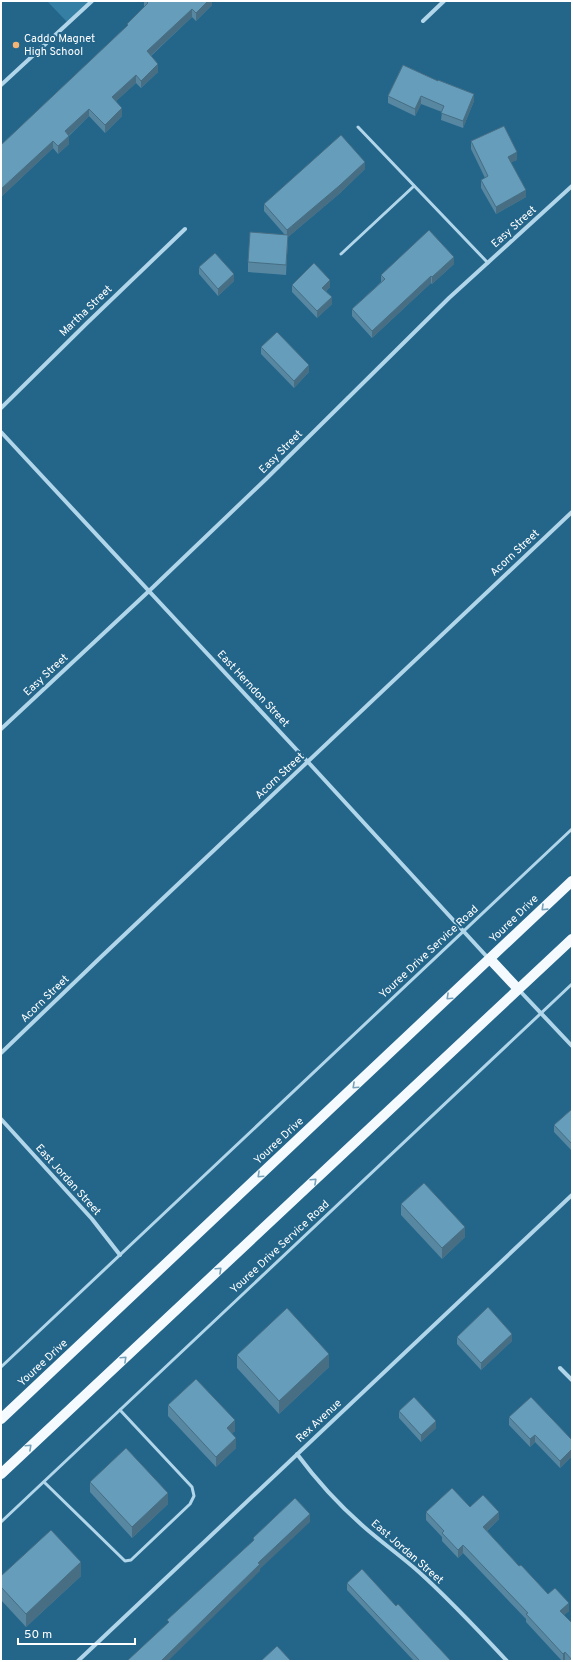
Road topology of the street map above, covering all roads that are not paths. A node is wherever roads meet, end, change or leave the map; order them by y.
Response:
1 (92, 1) edge
2 (444, 1) edge
3 (423, 21) dead end
4 (1, 85) edge
5 (358, 127) dead end
6 (414, 186) junction
7 (572, 186) edge
8 (185, 229) dead end
9 (341, 254) dead end
10 (488, 263) junction
11 (1, 408) edge
12 (1, 432) edge
13 (572, 512) edge
14 (150, 591) junction
15 (1, 729) edge
16 (308, 762) junction
17 (572, 829) edge
18 (572, 881) edge
19 (464, 932) junction
20 (572, 939) edge
21 (490, 959) junction
22 (572, 984) edge
23 (518, 989) junction
24 (541, 1014) junction
25 (572, 1046) edge
26 (1, 1053) edge
27 (1, 1119) edge
28 (572, 1194) edge
29 (120, 1255) junction
30 (1, 1367) edge
31 (560, 1368) dead end
32 (572, 1380) edge
33 (120, 1410) junction
34 (1, 1419) edge
35 (297, 1454) junction
36 (1, 1474) edge
37 (44, 1482) junction
38 (1, 1522) edge
39 (78, 1661) edge
40 (507, 1661) edge

1 - 4 street
2 - 3 street
5 - 6 lane
6 - 9 lane
6 - 10 lane
7 - 10 street, Easy Street
8 - 11 street, Martha Street
10 - 14 street, Easy Street
12 - 14 street, East Herndon Street
13 - 16 street, Acorn Street
14 - 15 street, Easy Street
14 - 16 street, East Herndon Street
16 - 19 street, East Herndon Street
16 - 26 street, Acorn Street
17 - 19 lane, Youree Drive Service Road
18 -> 21 main road, Youree Drive
19 - 21 street, East Herndon Street
19 - 29 lane, Youree Drive Service Road
20 - 23 main road
21 - 23 main road
21 -> 34 main road, Youree Drive
22 - 24 lane, Youree Drive Service Road
23 - 24 street
36 -> 23 main road
24 - 25 street
24 - 33 lane, Youree Drive Service Road
27 - 29 street, East Jordan Street
28 - 35 street, Rex Avenue
29 - 30 lane, Youree Drive Service Road
31 - 32 street
33 - 37 lane, Youree Drive Service Road
33 - 37 lane
35 - 39 street, Rex Avenue
35 - 40 street, East Jordan Street
37 - 38 lane, Youree Drive Service Road

